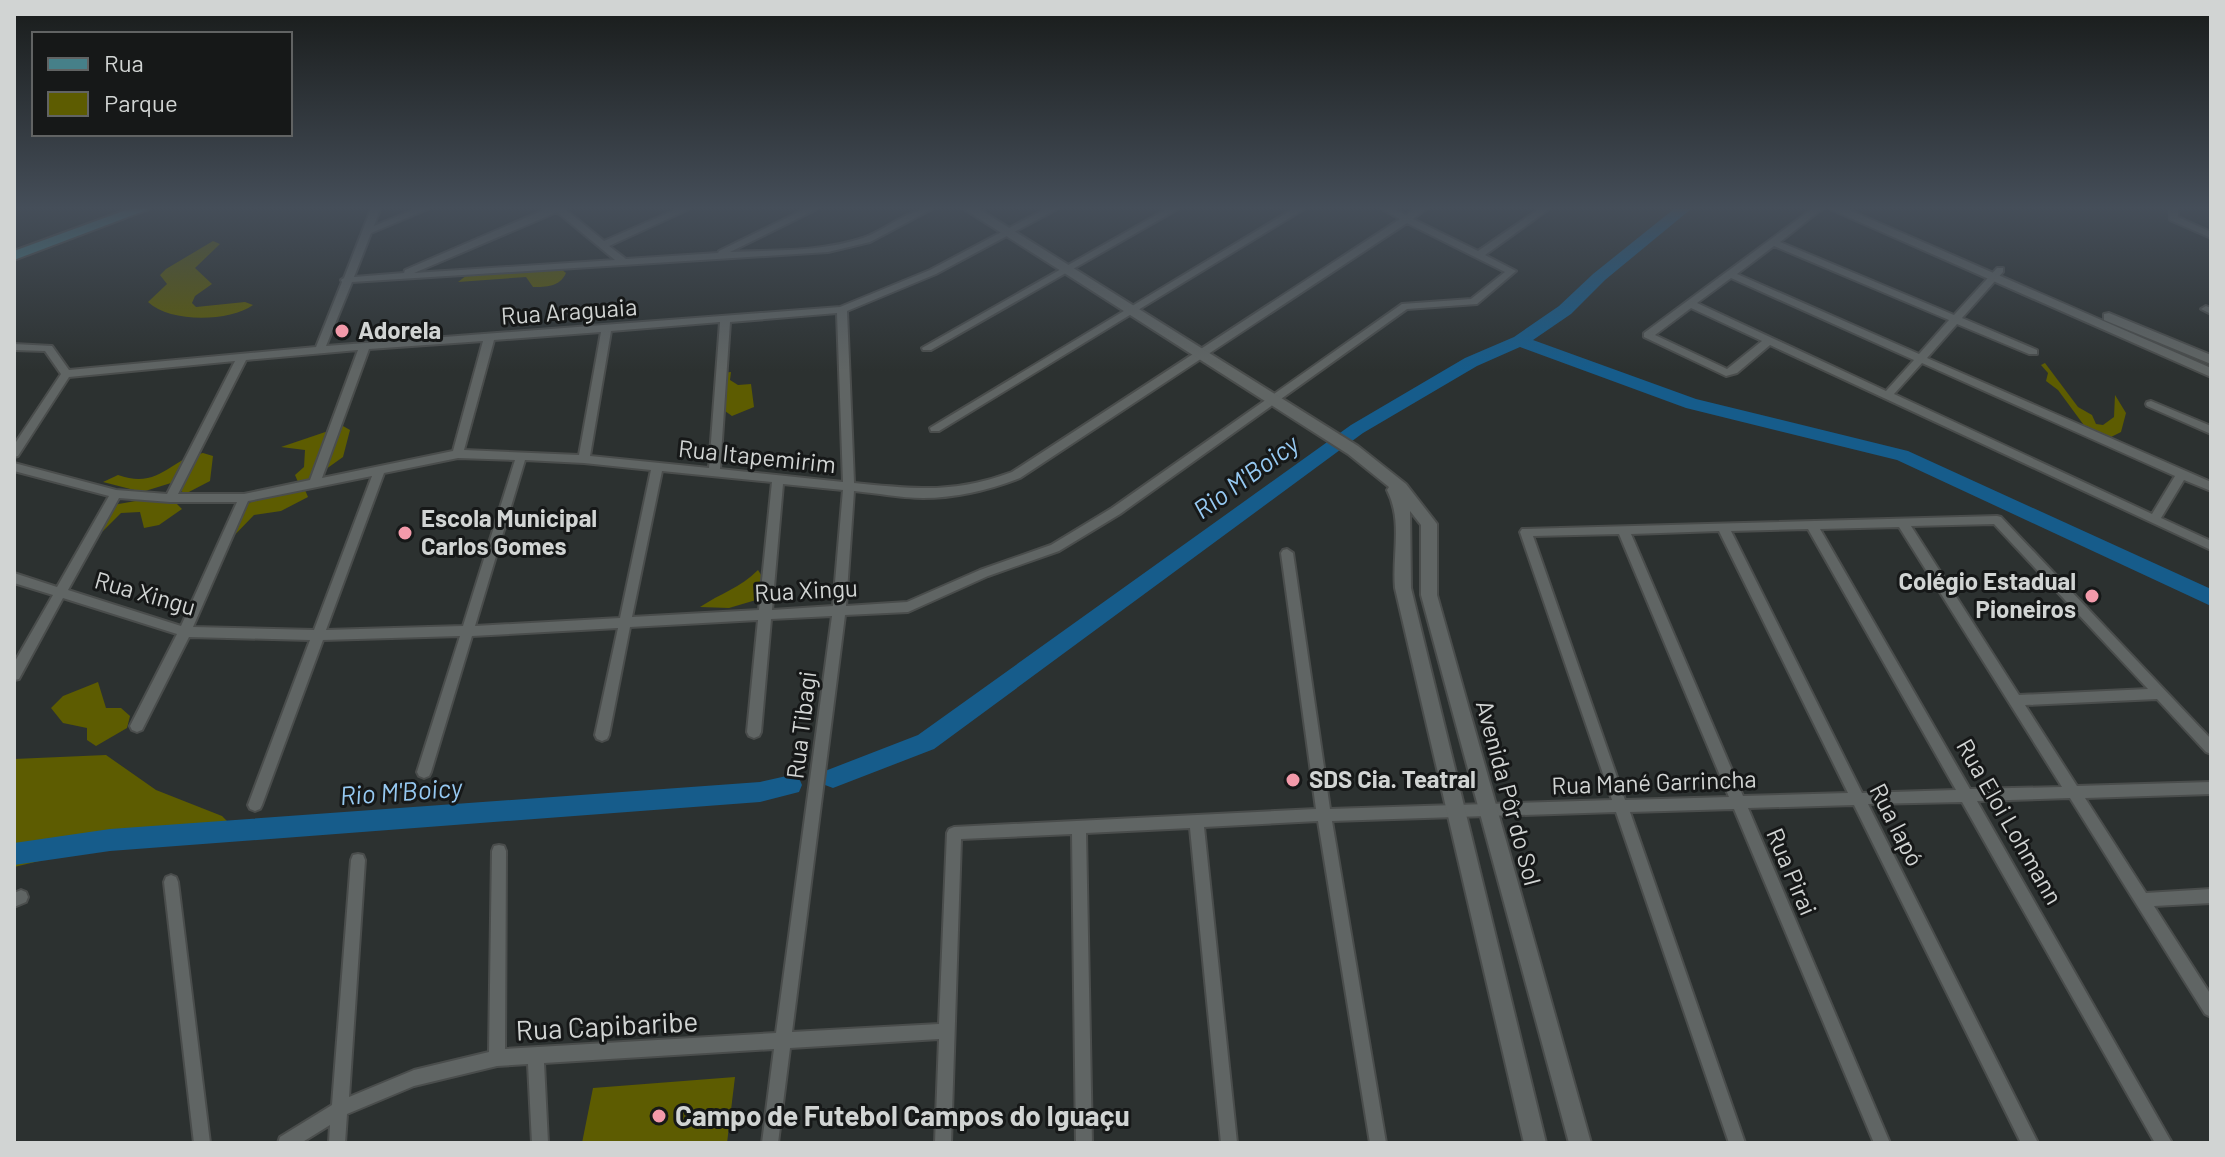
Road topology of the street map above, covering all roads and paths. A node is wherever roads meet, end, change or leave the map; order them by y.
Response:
1 (353, 263) edge
2 (430, 263) edge
3 (625, 263) edge
4 (950, 263) edge
5 (1057, 263) edge
6 (1078, 263) edge
7 (1213, 263) edge
8 (1340, 263) edge
9 (1495, 263) edge
10 (1744, 263) edge
11 (1822, 263) edge
12 (1969, 263) edge
13 (1973, 263) edge
14 (1067, 269) junction
15 (1729, 274) junction
16 (1996, 274) junction
17 (397, 277) junction
18 (346, 280) junction
19 (1689, 303) junction
20 (842, 310) junction
21 (1135, 311) junction
22 (1955, 320) junction
23 (725, 321) junction
24 (606, 330) junction
25 (489, 338) junction
26 (1769, 340) junction
27 (365, 346) junction
28 (14, 347) edge
29 (927, 348) dead end
30 (320, 350) junction
31 (2033, 352) dead end
32 (1202, 353) junction
33 (242, 358) junction
34 (1921, 358) junction
35 (2211, 360) edge
36 (2211, 373) edge
37 (66, 374) junction
38 (1888, 395) junction
39 (1275, 398) junction
40 (2151, 404) dead end
41 (935, 428) dead end
42 (2211, 429) edge
43 (14, 453) edge
44 (458, 454) junction
45 (521, 457) junction
46 (584, 459) junction
47 (14, 467) edge
48 (657, 467) junction
49 (1379, 470) junction
50 (379, 471) junction
51 (714, 472) junction
52 (2182, 474) junction
53 (778, 480) junction
54 (315, 483) junction
55 (849, 486) junction
56 (2211, 487) edge
57 (116, 494) junction
58 (170, 498) junction
59 (244, 498) junction
60 (2155, 519) junction
61 (1903, 523) junction
62 (1429, 524) junction
63 (1812, 525) junction
64 (1723, 527) junction
65 (1404, 528) junction
66 (1623, 529) junction
67 (2211, 546) edge
68 (1287, 553) dead end
69 (1400, 564) junction
70 (1427, 568) junction
71 (14, 578) edge
72 (61, 593) junction
73 (839, 612) junction
74 (764, 615) junction
75 (626, 623) junction
76 (468, 631) junction
77 (185, 632) junction
78 (320, 635) junction
79 (14, 675) edge
80 (2161, 694) junction
81 (2016, 700) junction
82 (137, 726) dead end
83 (754, 732) dead end
84 (602, 735) dead end
85 (2211, 748) edge
86 (424, 772) dead end
87 (2211, 788) edge
88 (2074, 792) junction
89 (1966, 795) junction
90 (1858, 798) junction
91 (1738, 802) junction
92 (255, 805) dead end
93 (1621, 806) junction
94 (1488, 810) junction
95 (1458, 811) junction
96 (1324, 815) junction
97 (1197, 823) junction
98 (1079, 828) junction
99 (499, 851) dead end
100 (358, 860) dead end
101 (171, 882) dead end
102 (2211, 896) edge
103 (2142, 900) junction
104 (2211, 1009) edge
105 (948, 1031) junction
106 (783, 1042) junction
107 (536, 1055) junction
108 (497, 1058) junction
109 (340, 1109) junction
110 (202, 1143) edge
111 (286, 1143) edge
112 (337, 1143) edge
113 (540, 1143) edge
114 (770, 1143) edge
115 (943, 1143) edge
116 (1084, 1143) edge
117 (1229, 1143) edge
118 (1378, 1143) edge
119 (1535, 1143) edge
120 (1580, 1143) edge
121 (1737, 1143) edge
122 (1882, 1143) edge
123 (2030, 1143) edge
124 (2164, 1143) edge

1 - 18 street
2 - 17 street
3 - 17 street
4 - 20 street, Rua Araguaia
5 - 14 street
6 - 14 street
7 - 21 street
8 - 32 street, Rua Itapemirim
9 - 39 street, Rua Xingu
10 - 15 street
11 - 22 street
12 - 16 street
13 - 16 street
14 - 21 street
14 - 29 street
15 - 19 street
15 - 34 street
16 - 22 street
16 - 35 street
16 - 36 street
17 - 18 street
18 - 30 street
19 - 26 street
19 - 26 street
20 - 23 street, Rua Araguaia
20 - 55 street, Rua Tibagi
21 - 32 street
21 - 41 street
22 - 31 street
22 - 34 street
23 - 24 street, Rua Araguaia
23 - 51 street
24 - 25 street, Rua Araguaia
24 - 46 street
25 - 27 street, Rua Araguaia
25 - 44 street
26 - 38 street
27 - 30 street, Rua Araguaia
27 - 54 street
28 - 37 street
30 - 33 street, Rua Araguaia
32 - 39 street
32 - 55 street, Rua Itapemirim
33 - 37 street, Rua Araguaia
33 - 58 street
34 - 38 street
34 - 52 street
37 - 43 street
38 - 60 street
39 - 49 street
39 - 73 street, Rua Xingu
40 - 42 street
44 - 45 street, Rua Itapemirim
44 - 50 street, Rua Itapemirim
45 - 46 street, Rua Itapemirim
45 - 76 street
46 - 48 street, Rua Itapemirim
47 - 57 street, Rua Itapemirim
48 - 51 street, Rua Itapemirim
48 - 75 street
49 - 62 street
49 - 65 street
50 - 54 street, Rua Itapemirim
50 - 78 street
51 - 53 street, Rua Itapemirim
52 - 56 street
52 - 60 street
53 - 55 street, Rua Itapemirim
53 - 74 street
54 - 59 street, Rua Itapemirim
55 - 73 street, Rua Tibagi
57 - 58 street, Rua Itapemirim
57 - 72 street
58 - 59 street, Rua Itapemirim
59 - 77 street
60 - 67 street
61 - 63 street
61 - 80 street
61 - 81 street
62 - 65 street
62 - 70 street, Avenida Pôr do Sol
63 - 64 street
63 - 89 street, Rua Eloi Lohmann
64 - 66 street
64 - 90 street, Rua Iapó
65 - 69 street
66 - 91 street, Rua Pirai
66 - 93 street
68 - 96 street
69 - 70 street
69 - 95 street
70 - 94 street, Avenida Pôr do Sol
71 - 72 street, Rua Xingu
72 - 77 street, Rua Xingu
72 - 79 street
73 - 74 street, Rua Xingu
73 - 106 street, Rua Tibagi
74 - 75 street, Rua Xingu
74 - 83 street
75 - 76 street, Rua Xingu
75 - 84 street
76 - 78 street, Rua Xingu
76 - 86 street
77 - 78 street, Rua Xingu
77 - 82 street
78 - 92 street
80 - 81 street
80 - 85 street
81 - 88 street
87 - 88 street, Rua Mané Garrincha
88 - 89 street, Rua Mané Garrincha
88 - 103 street
89 - 90 street, Rua Mané Garrincha
89 - 124 street, Rua Eloi Lohmann
90 - 91 street, Rua Mané Garrincha
90 - 123 street, Rua Iapó
91 - 93 street, Rua Mané Garrincha
91 - 122 street, Rua Pirai
93 - 94 street, Rua Mané Garrincha
93 - 121 street
94 - 95 street, Rua Mané Garrincha
94 - 120 street, Avenida Pôr do Sol
95 - 96 street, Rua Mané Garrincha
95 - 119 street
96 - 97 street, Rua Mané Garrincha
96 - 118 street
97 - 98 street, Rua Mané Garrincha
97 - 117 street
98 - 105 street, Rua Mané Garrincha
98 - 116 street
99 - 108 street
100 - 109 street
101 - 110 street
102 - 103 street
103 - 104 street
105 - 106 street, Rua Capibaribe
105 - 115 street
106 - 107 street, Rua Capibaribe
106 - 114 street, Rua Tibagi
107 - 108 street, Rua Capibaribe
107 - 113 street
108 - 109 street, Rua Capibaribe
109 - 111 street, Rua Capibaribe
109 - 112 street

